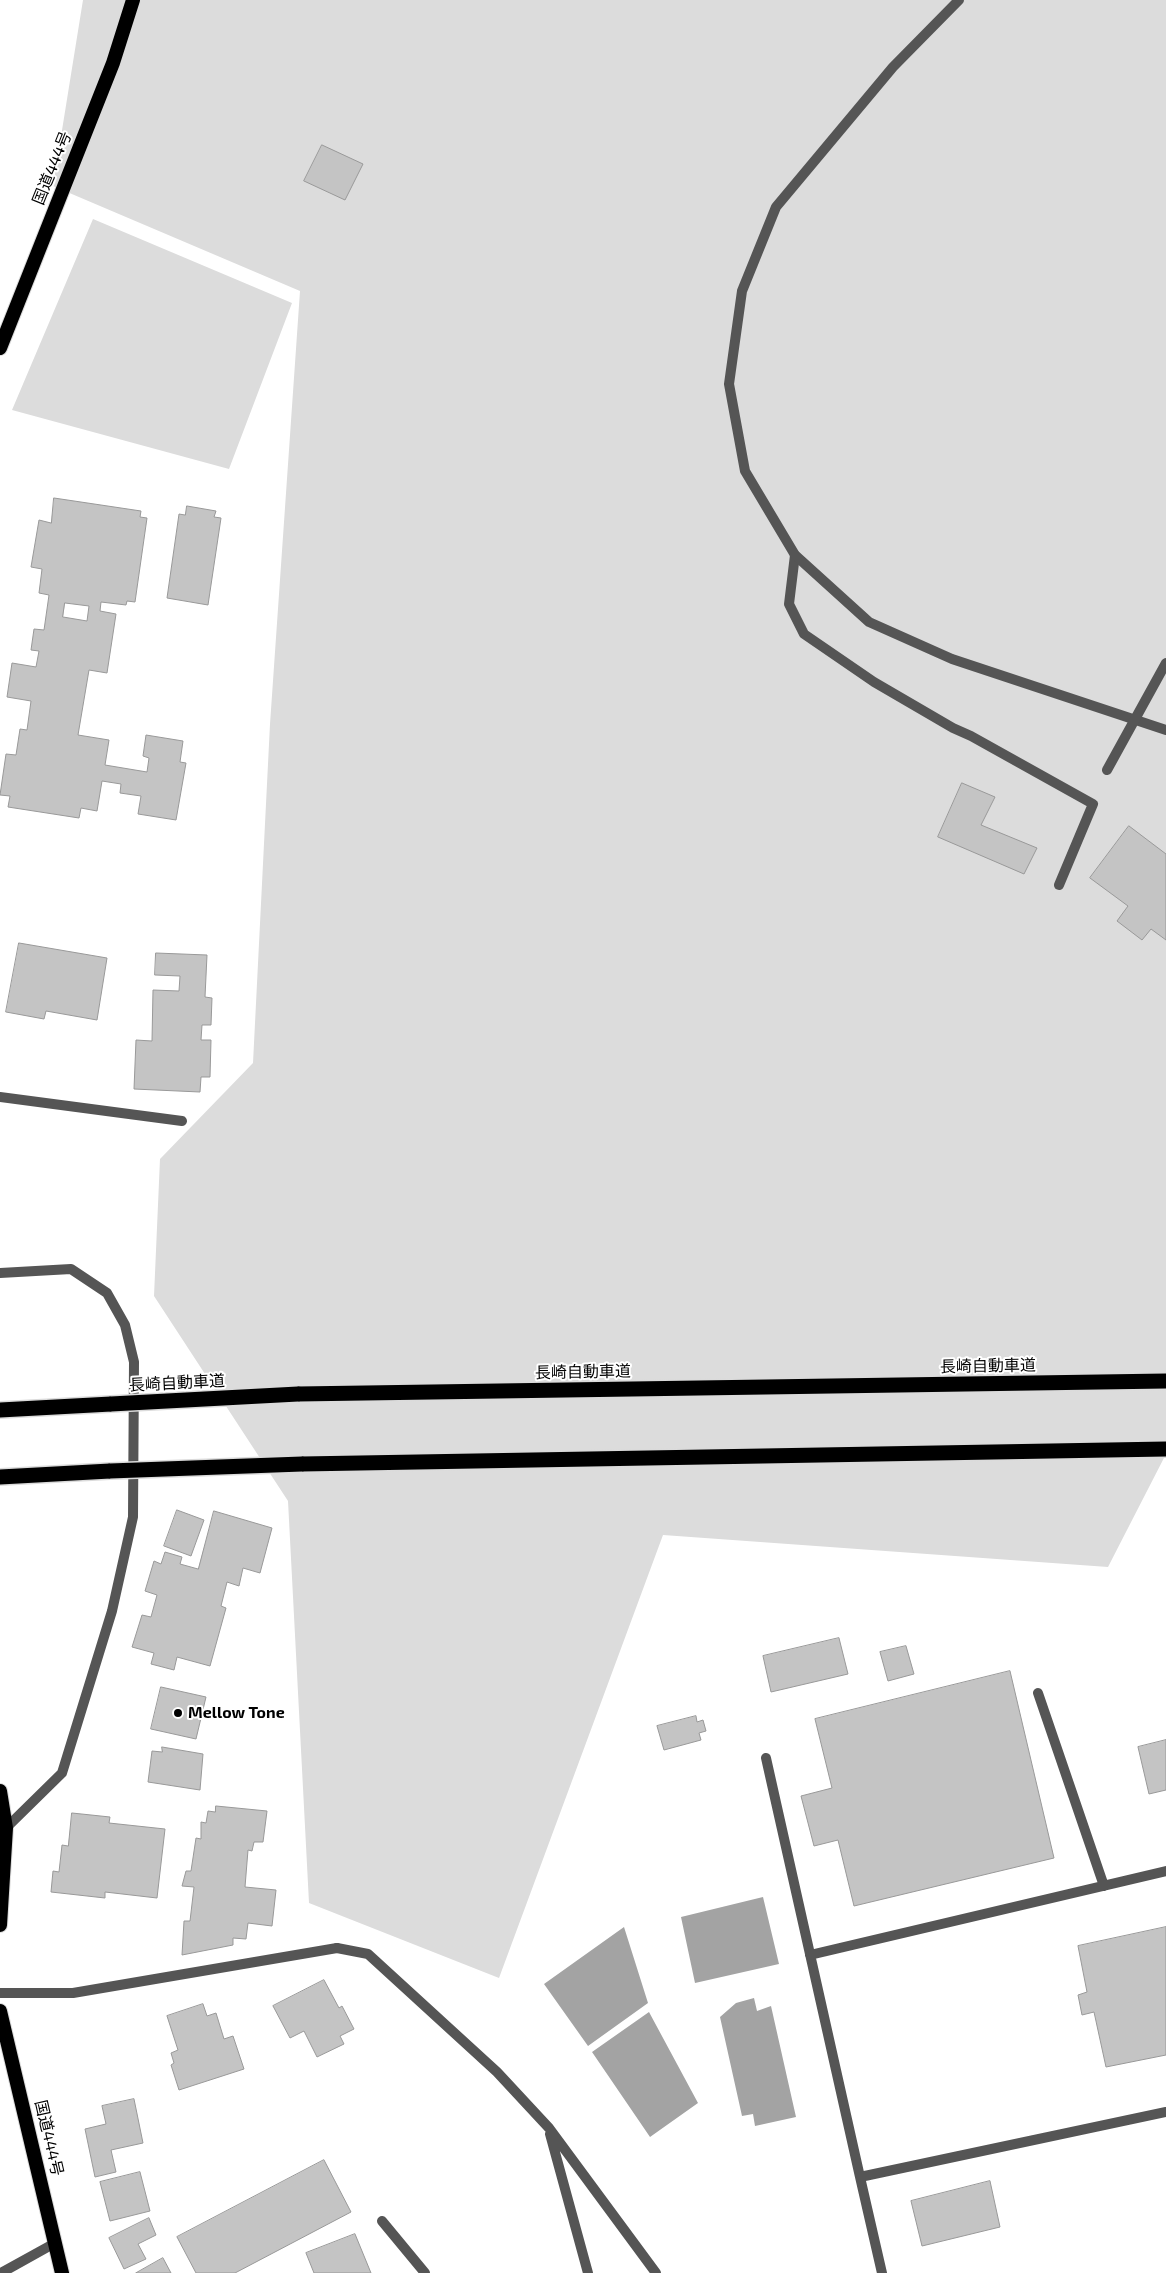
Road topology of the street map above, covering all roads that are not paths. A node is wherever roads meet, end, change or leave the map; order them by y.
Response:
1 (133, 0) edge
2 (959, 0) edge
3 (0, 348) edge
4 (795, 555) junction
5 (1166, 663) edge
6 (1166, 730) edge
7 (1107, 770) dead end
8 (1059, 885) dead end
9 (0, 1097) edge
10 (182, 1121) dead end
11 (0, 1273) edge
12 (1166, 1381) edge
13 (0, 1410) edge
14 (1166, 1449) edge
15 (0, 1477) edge
16 (1038, 1693) dead end
17 (766, 1758) dead end
18 (0, 1791) edge
19 (6, 1828) junction
20 (1166, 1871) edge
21 (1104, 1886) junction
22 (0, 1925) edge
23 (810, 1956) junction
24 (0, 1994) edge
25 (0, 2011) edge
26 (1166, 2112) edge
27 (549, 2128) junction
28 (860, 2177) junction
29 (382, 2221) dead end
30 (55, 2243) junction
31 (1, 2273) edge
32 (62, 2273) edge
33 (425, 2273) edge
34 (588, 2273) edge
35 (656, 2273) edge
36 (882, 2273) edge

1 - 3 highway, 国道444号
2 - 4 street
4 - 6 street
4 - 8 street
5 - 7 street, bridge
9 - 10 street
11 - 19 street
12 - 13 highway, 長崎自動車道, bridge
14 - 15 highway, bridge
16 - 21 street
17 - 23 street
18 - 19 highway
19 - 22 highway
20 - 21 street
21 - 23 street
23 - 28 street
24 - 27 street
25 - 30 highway, 国道444号
26 - 28 street
27 - 34 street
27 - 35 street
28 - 36 street
29 - 33 street
30 - 31 street
30 - 32 highway, 国道444号

